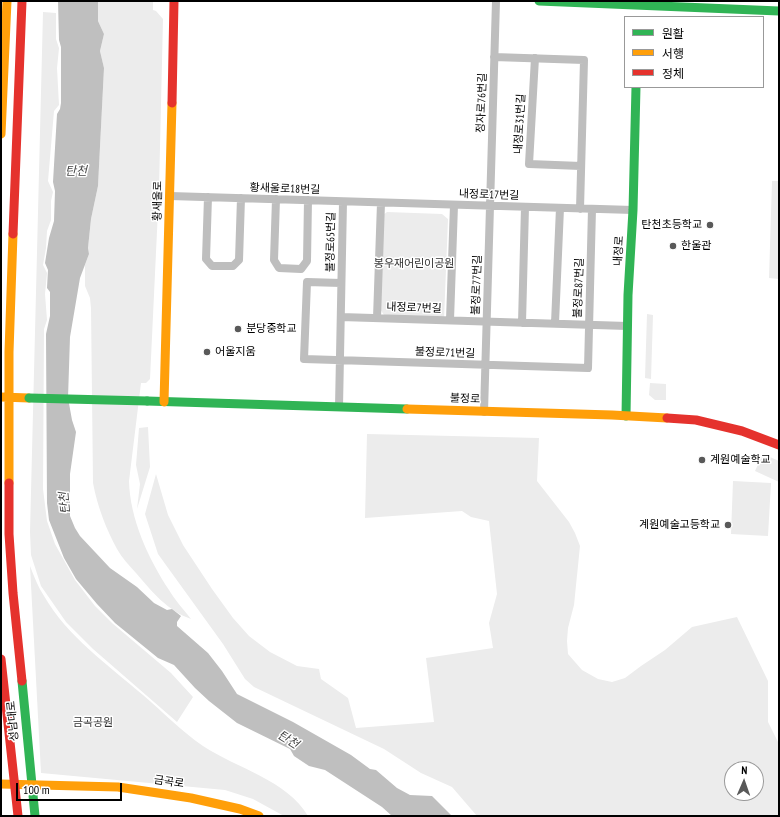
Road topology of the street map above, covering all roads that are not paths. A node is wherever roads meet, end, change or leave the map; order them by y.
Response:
1 (7, 1) edge
2 (22, 1) edge
3 (174, 1) edge
4 (496, 1) edge
5 (539, 1) edge
6 (637, 3) edge
7 (779, 11) edge
8 (637, 16) edge
9 (494, 57) junction
10 (535, 58) junction
11 (636, 88) edge
12 (1, 134) edge
13 (581, 166) junction
14 (170, 196) junction
15 (208, 197) junction
16 (241, 198) junction
17 (276, 199) junction
18 (308, 200) junction
19 (343, 202) junction
20 (381, 203) junction
21 (398, 203) joint
22 (454, 205) junction
23 (490, 206) junction
24 (525, 207) junction
25 (560, 208) junction
26 (580, 209) junction
27 (592, 209) junction
28 (633, 210) junction
29 (341, 283) junction
30 (341, 316) junction
31 (377, 318) junction
32 (450, 320) junction
33 (487, 321) junction
34 (522, 323) junction
35 (555, 323) junction
36 (589, 325) junction
37 (627, 326) junction
38 (340, 360) junction
39 (405, 362) joint
40 (486, 365) junction
41 (5, 397) edge
42 (164, 402) junction
43 (339, 407) junction
44 (484, 412) junction
45 (626, 416) junction
46 (779, 444) edge
47 (1, 659) edge
48 (1, 784) edge
49 (15, 785) junction
50 (32, 785) junction
51 (18, 816) edge
52 (34, 816) edge
53 (259, 816) edge

1 - 12 main road
2 - 41 main road, 성남대로
3 - 14 main road, 황새울로
4 - 9 street, 정자로76번길
5 - 6 main road
6 - 7 main road
6 - 8 main road
9 - 10 street
9 - 23 street, 정자로76번길
10 - 13 street
10 - 13 street, 내정로31번길
11 - 28 main road, 내정로
13 - 26 street
14 - 15 street, 황새울로18번길
14 - 42 main road, 황새울로
15 - 16 street, 황새울로18번길
15 - 16 street
16 - 17 street, 황새울로18번길
17 - 18 street, 황새울로18번길
17 - 18 street
18 - 19 street, 황새울로18번길
19 - 20 street, 황새울로18번길
19 - 29 street, 불정로65번길
20 - 21 street, 황새울로18번길
20 - 31 street, 내정로7번길
21 - 22 street, 내정로17번길
22 - 23 street, 내정로17번길
22 - 32 street, 내정로7번길
23 - 24 street, 내정로17번길
23 - 33 street, 불정로77번길
24 - 25 street, 내정로17번길
24 - 34 street
25 - 26 street, 내정로17번길
25 - 35 street
26 - 27 street, 내정로17번길
27 - 28 street, 내정로17번길
27 - 36 street, 불정로87번길
28 - 37 main road, 내정로
29 - 30 street, 불정로65번길
29 - 38 street, 불정로65번길
30 - 31 street, 내정로7번길
30 - 38 street, 불정로65번길
31 - 32 street, 내정로7번길
32 - 33 street, 내정로7번길
33 - 34 street, 내정로7번길
33 - 40 street, 불정로77번길
34 - 35 street, 내정로7번길
35 - 36 street, 내정로7번길
36 - 37 street, 내정로7번길
36 - 40 street, 불정로87번길
37 - 45 main road, 내정로
38 - 39 street, 불정로65번길
38 - 43 street, 불정로65번길
39 - 40 street, 불정로71번길
40 - 44 street, 불정로77번길
41 - 42 main road, 불정로, bridge
41 - 50 main road, 성남대로
42 - 43 main road, 불정로
43 - 44 main road, 불정로
44 - 45 main road, 불정로
45 - 46 main road, 불정로
47 - 49 main road, 성남대로
48 - 49 main road, 금곡로
49 - 50 main road, 금곡로
49 - 51 main road, 성남대로
50 - 52 main road, 성남대로
50 - 53 main road, 금곡로

